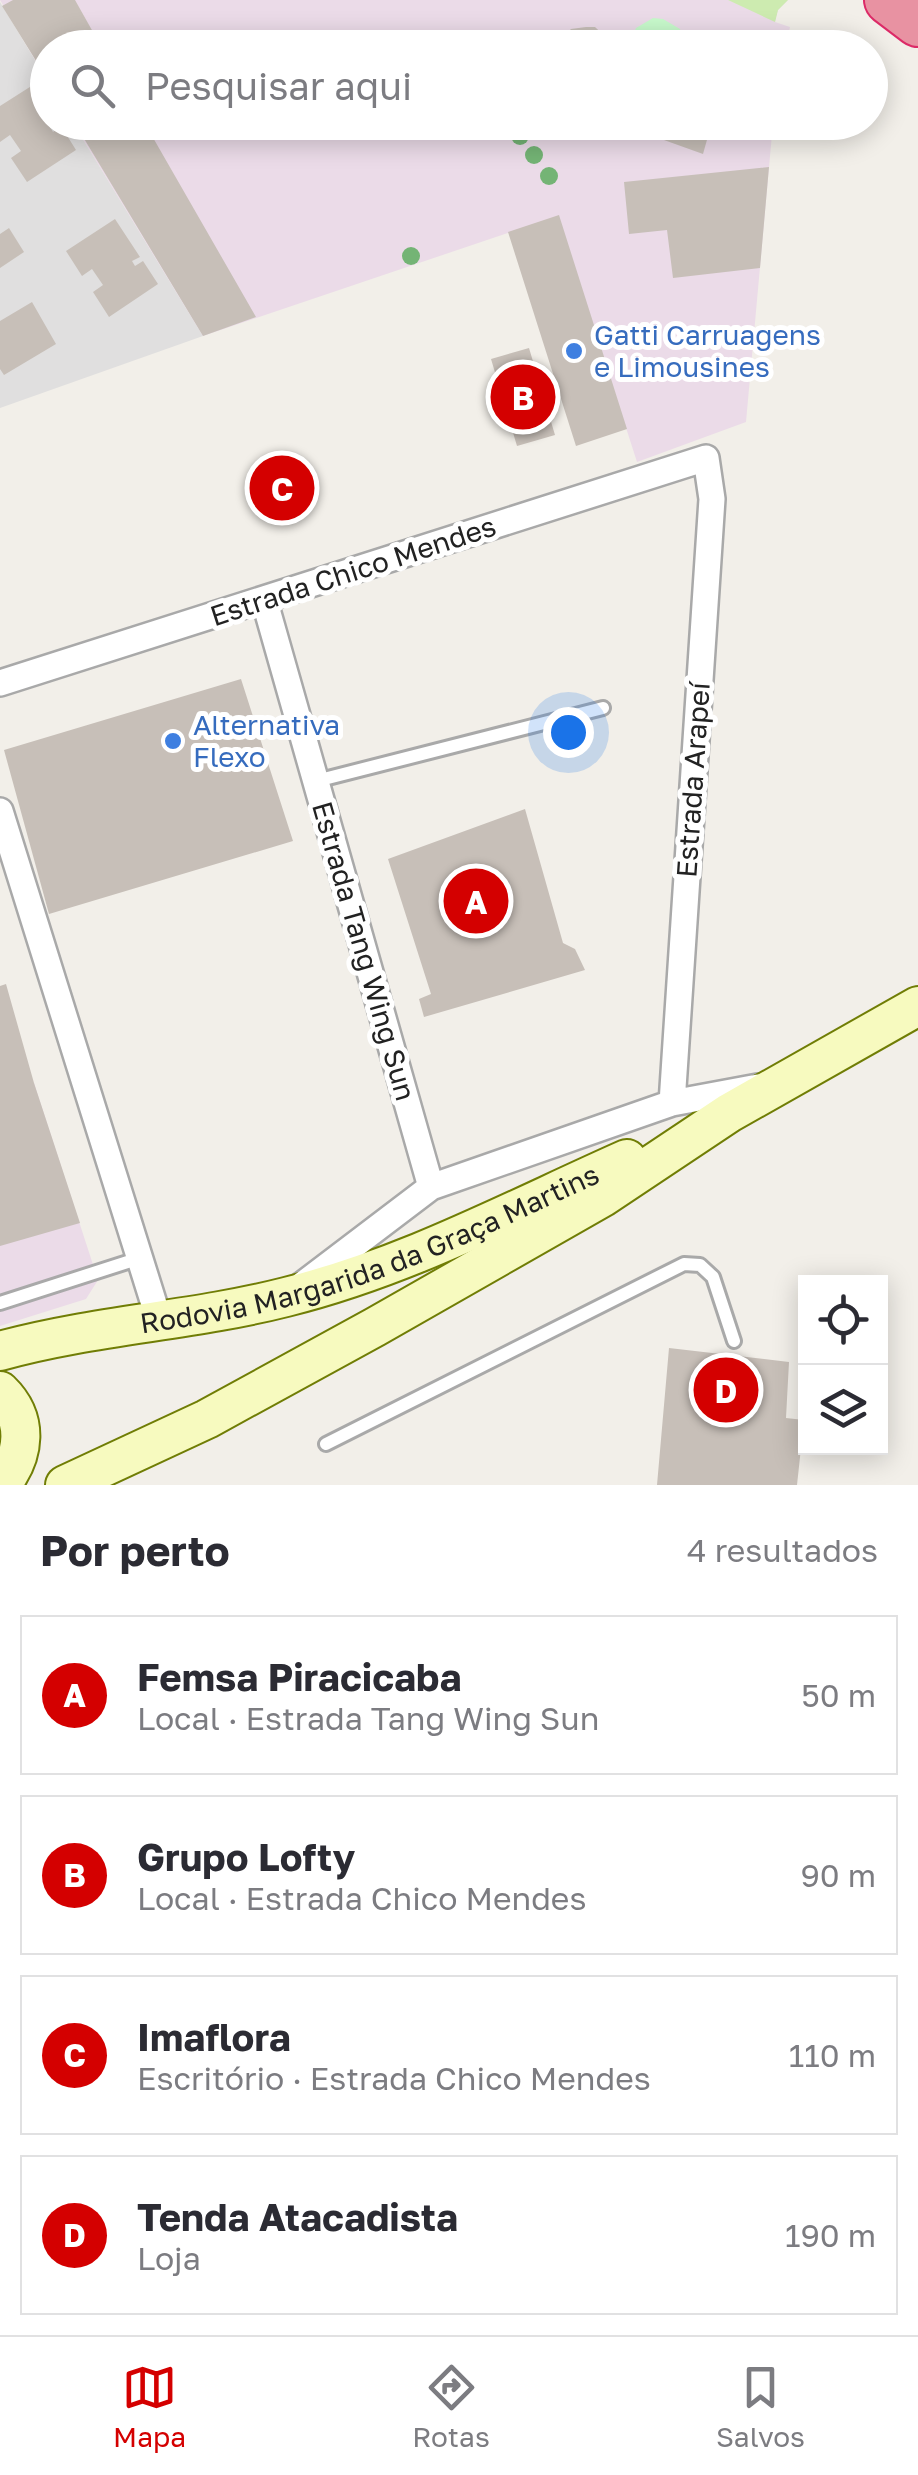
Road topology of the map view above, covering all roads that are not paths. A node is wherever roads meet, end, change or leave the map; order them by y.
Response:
1 (889, 0) edge
2 (918, 22) edge
3 (706, 458) joint
4 (264, 600) junction
5 (0, 684) edge
6 (604, 708) dead end
7 (316, 781) junction
8 (0, 812) edge
9 (918, 1006) edge
10 (784, 1082) junction
11 (672, 1104) junction
12 (729, 1113) junction
13 (431, 1187) junction
14 (140, 1258) junction
15 (286, 1297) junction
16 (0, 1303) edge
17 (159, 1320) junction
18 (734, 1341) dead end
19 (0, 1350) edge
20 (0, 1391) edge
21 (326, 1444) dead end
22 (78, 1482) edge
23 (1, 1485) edge

1 - 2 highway
3 - 4 street, Estrada Chico Mendes
3 - 11 street, Estrada Arapeí
4 - 5 street, Estrada Chico Mendes
4 - 7 street, Estrada Tang Wing Sun
6 - 7 lane
7 - 13 street, Estrada Tang Wing Sun
8 - 14 street
9 - 10 main road, Rodovia Margarida da Graça Martins
10 - 11 street
10 - 12 main road, Rodovia Margarida da Graça Martins
11 - 13 street
12 - 15 main road, Rodovia Margarida da Graça Martins
12 - 22 main road, Rodovia Margarida da Graça Martins
13 - 15 street
14 - 16 lane
14 - 17 street
15 - 17 main road, Rodovia Margarida da Graça Martins
17 - 19 main road, Rodovia Margarida da Graça Martins
18 - 21 lane
20 - 23 main road

